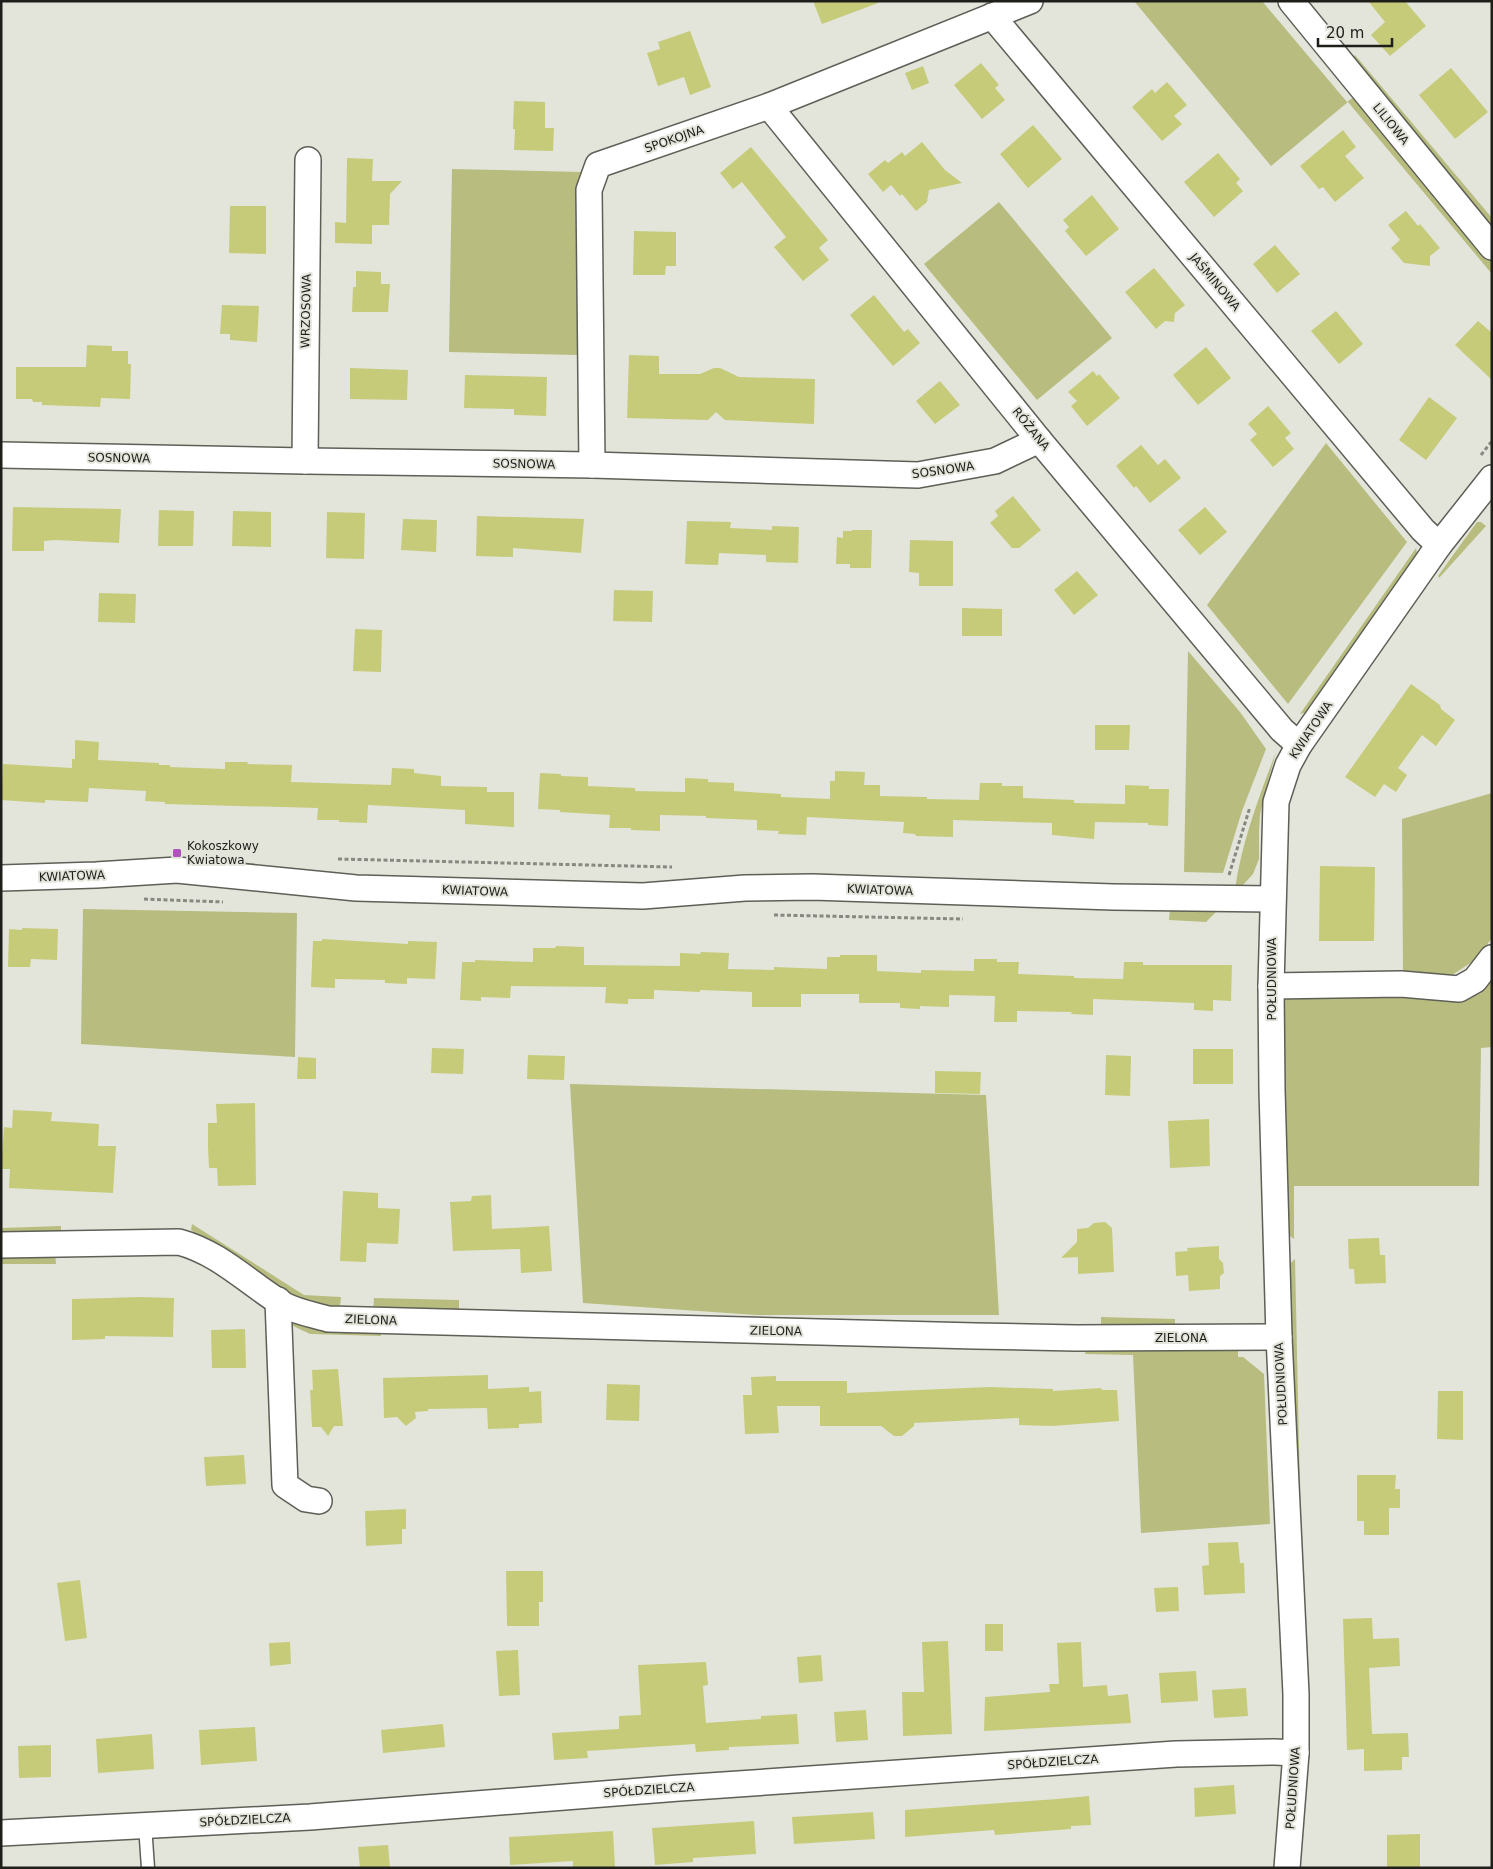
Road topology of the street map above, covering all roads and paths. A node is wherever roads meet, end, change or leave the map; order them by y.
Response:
1 (1030, 1) edge
2 (1291, 1) edge
3 (992, 16) junction
4 (769, 106) junction
5 (308, 160) dead end
6 (1492, 247) edge
7 (1039, 440) junction
8 (1, 455) edge
9 (304, 462) junction
10 (592, 465) junction
11 (1492, 478) edge
12 (1439, 545) junction
13 (1299, 745) junction
14 (335, 859) dead end
15 (677, 867) dead end
16 (1, 878) edge
17 (1272, 899) junction
18 (1492, 958) edge
19 (1271, 986) junction
20 (1, 1245) edge
21 (278, 1300) junction
22 (1279, 1337) junction
23 (319, 1500) dead end
24 (1296, 1753) junction
25 (145, 1825) junction
26 (1, 1833) edge
27 (148, 1868) edge
28 (1287, 1868) edge

1 - 3 street, SPOKOJNA
2 - 6 street, LILIOWA
3 - 4 street, SPOKOJNA
3 - 12 street, JAŚMINOWA
4 - 7 street, RÓŻANA
4 - 10 street, SPOKOJNA
5 - 9 street, WRZOSOWA
7 - 10 street, SOSNOWA
7 - 13 street, RÓŻANA
8 - 9 street, SOSNOWA
9 - 10 street, SOSNOWA
11 - 12 street, KWIATOWA
12 - 13 street, KWIATOWA
13 - 17 street, KWIATOWA
14 - 15 path
16 - 17 street, KWIATOWA
17 - 19 street, POŁUDNIOWA
18 - 19 street
19 - 22 street, POŁUDNIOWA
20 - 21 street, ZIELONA
21 - 22 street, ZIELONA
21 - 23 street
22 - 24 street, POŁUDNIOWA
24 - 25 street, SPÓŁDZIELCZA
24 - 28 street, POŁUDNIOWA
25 - 26 street, SPÓŁDZIELCZA
25 - 27 lane

